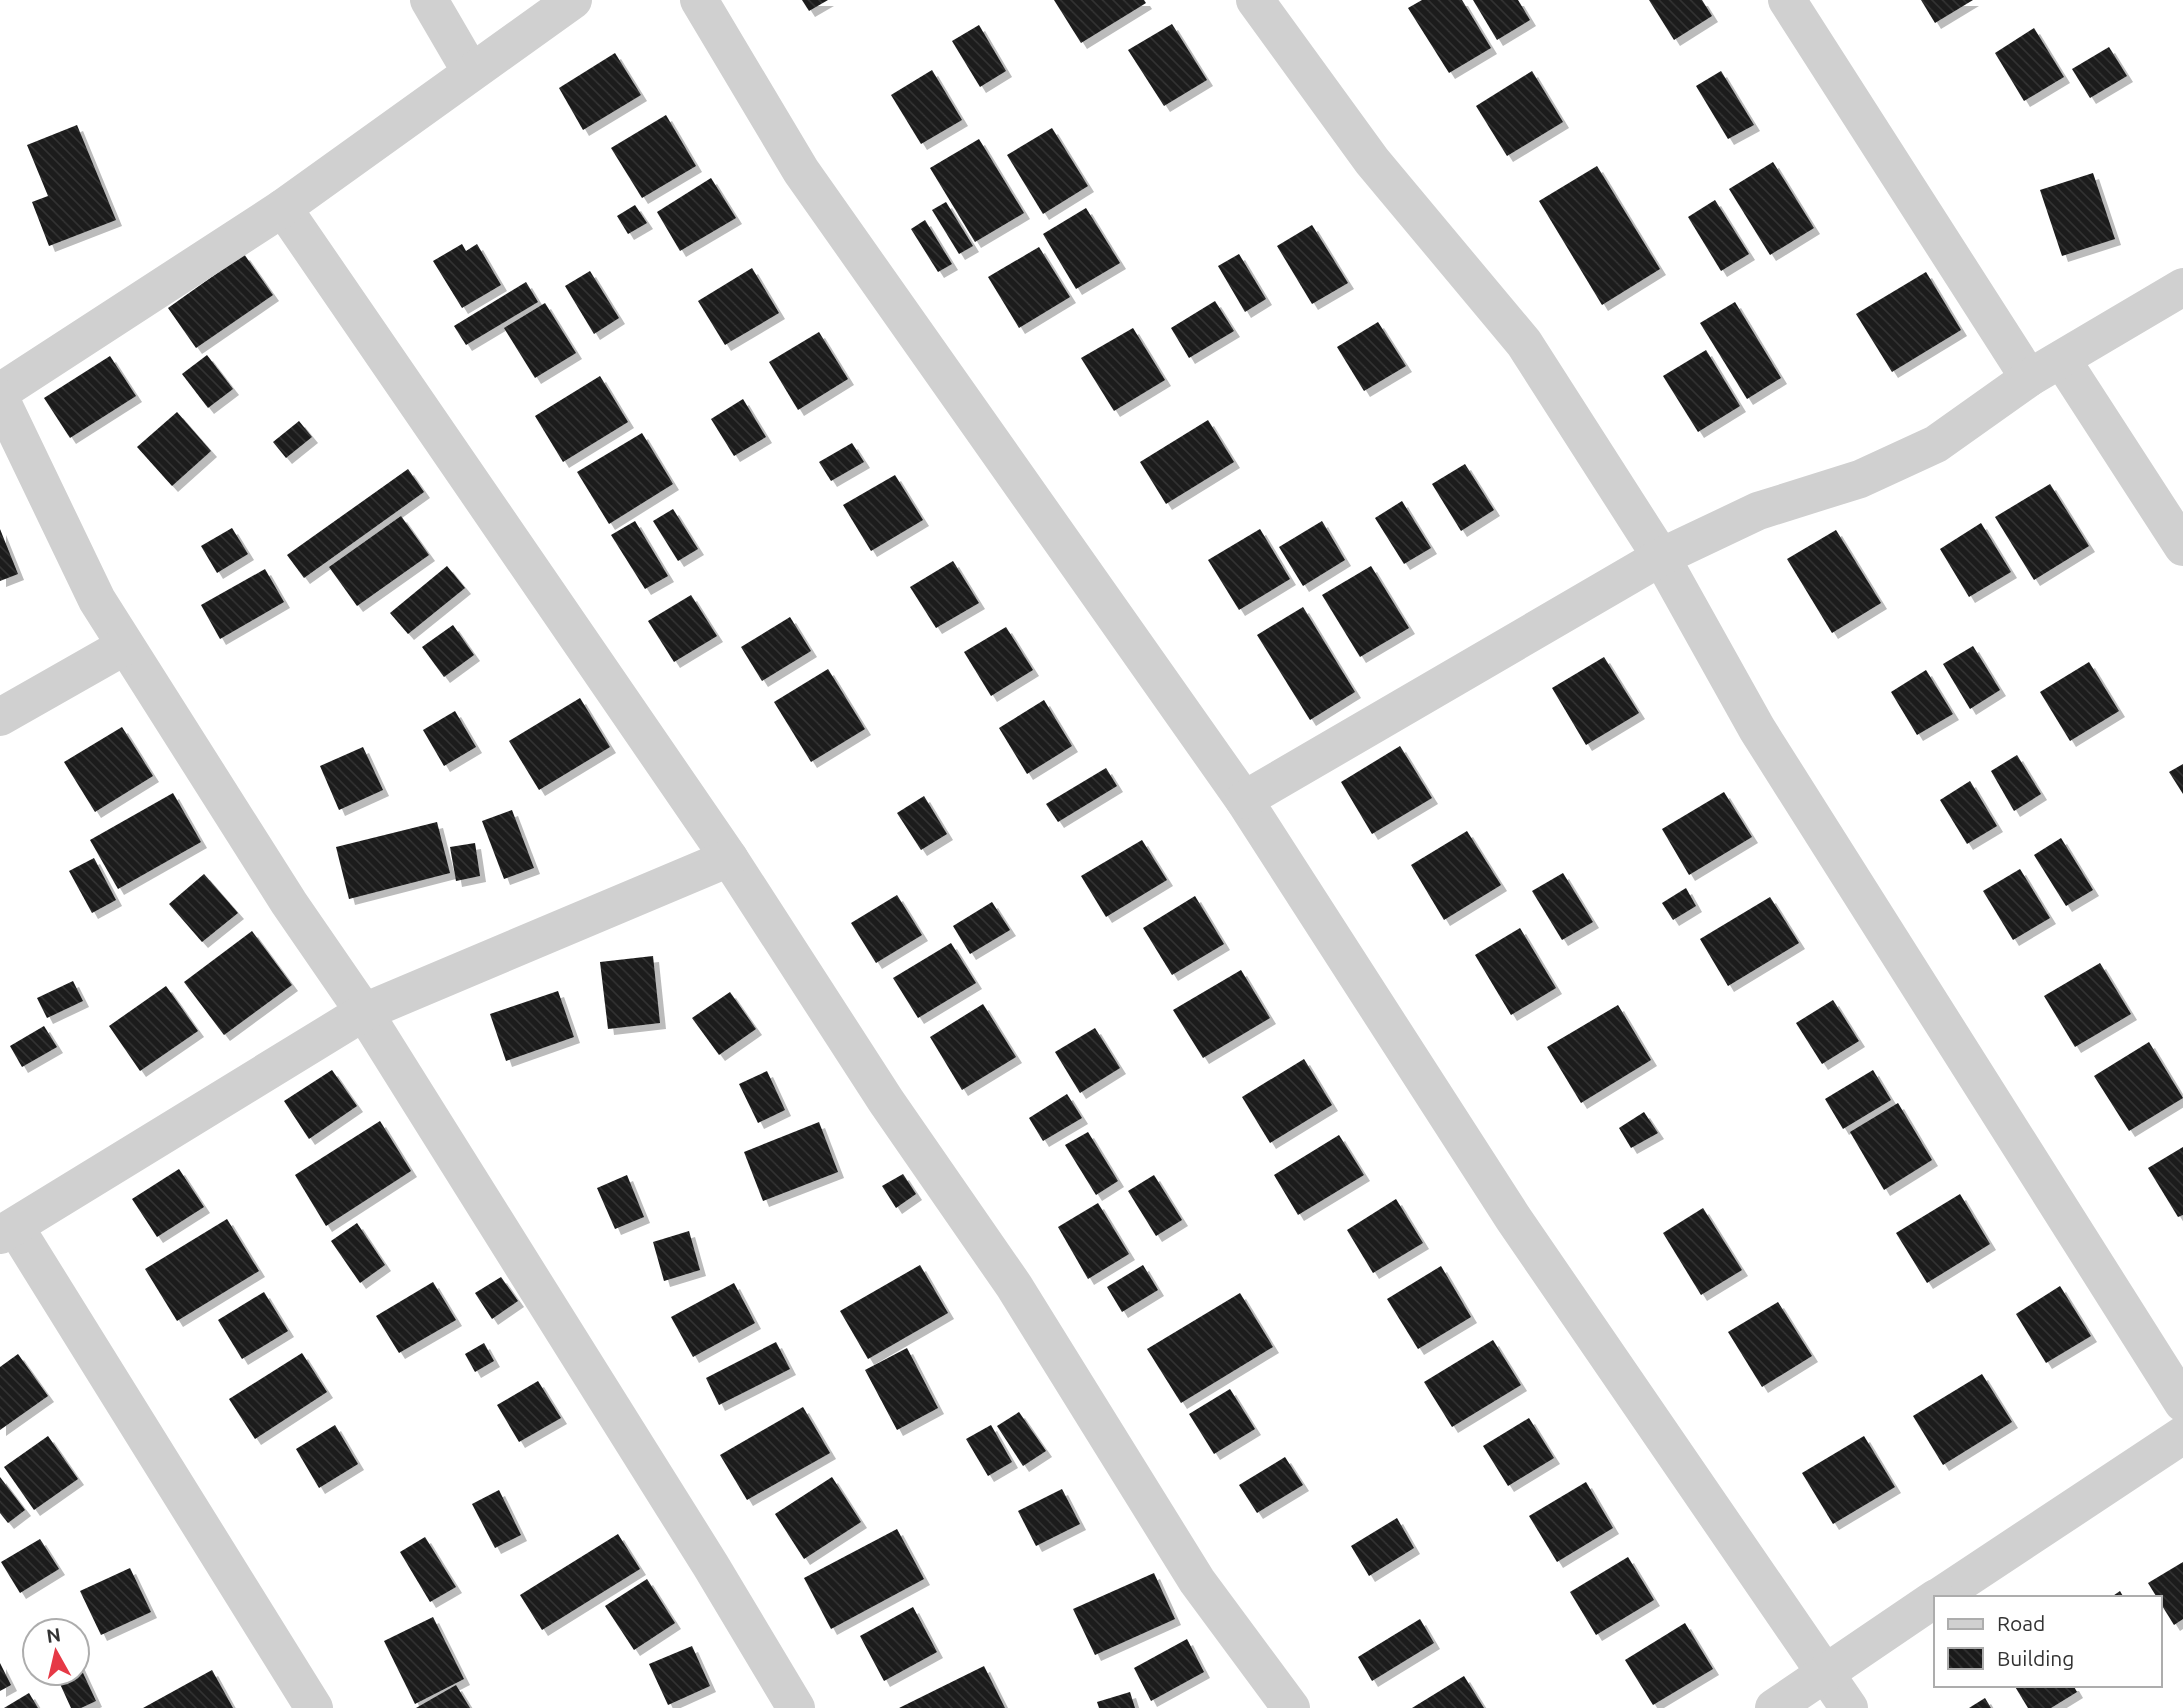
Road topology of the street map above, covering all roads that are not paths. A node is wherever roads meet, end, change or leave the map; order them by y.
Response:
1 (429, 0) edge
2 (573, 0) edge
3 (699, 0) edge
4 (1255, 0) edge
5 (1787, 0) edge
6 (471, 72) junction
7 (283, 208) junction
8 (2183, 287) edge
9 (2062, 360) junction
10 (2029, 378) junction
11 (0, 392) edge
12 (0, 398) edge
13 (2183, 547) edge
14 (1661, 557) junction
15 (125, 646) junction
16 (0, 717) edge
17 (1244, 800) junction
18 (729, 858) junction
19 (364, 1012) junction
20 (7, 1231) edge
21 (2183, 1403) edge
22 (2183, 1435) edge
23 (1940, 1596) edge
24 (1934, 1600) edge
25 (1826, 1672) junction
26 (314, 1708) edge
27 (796, 1708) edge
28 (1291, 1708) edge
29 (1774, 1708) edge
30 (1849, 1708) edge

1 - 6 street
2 - 6 street
3 - 17 street
4 - 14 street
5 - 10 street
6 - 7 street
7 - 11 street
7 - 18 street
8 - 9 street
9 - 10 street
9 - 13 street
10 - 14 street
12 - 15 street
14 - 17 street
14 - 21 street
15 - 16 street
15 - 19 street
17 - 25 street
18 - 19 street
18 - 28 street
19 - 20 street
19 - 27 street
20 - 26 street
22 - 23 street
24 - 25 street
25 - 29 street
25 - 30 street

